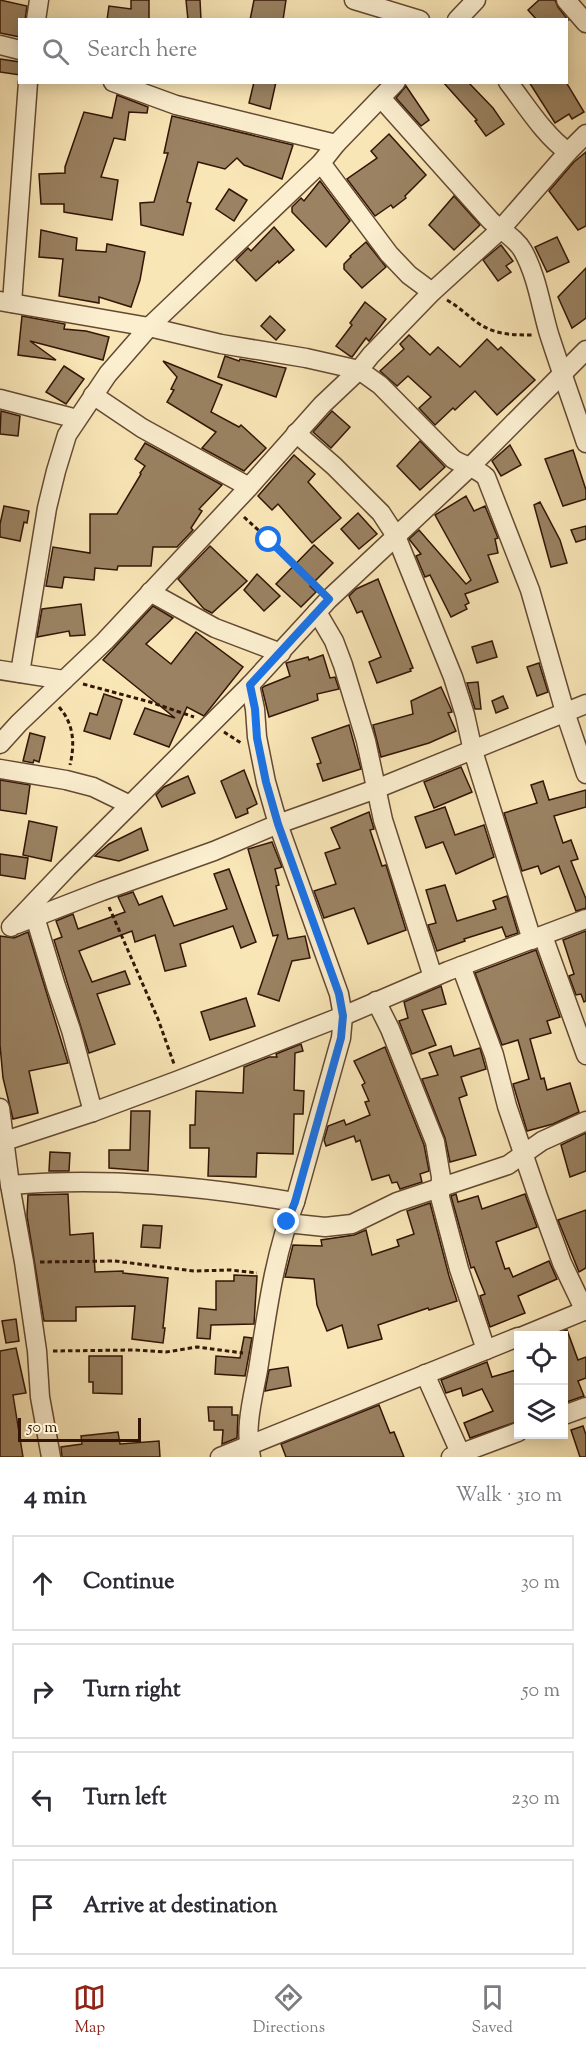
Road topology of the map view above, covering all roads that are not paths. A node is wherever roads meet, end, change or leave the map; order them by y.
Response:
1 (39, 0) edge
2 (354, 0) edge
3 (476, 0) edge
4 (566, 0) edge
5 (36, 18) edge
6 (413, 18) edge
7 (458, 18) edge
8 (586, 23) edge
9 (0, 45) edge
10 (18, 50) edge
11 (28, 84) edge
12 (118, 84) edge
13 (394, 84) edge
14 (510, 84) edge
15 (381, 98) junction
16 (586, 134) edge
17 (336, 144) junction
18 (568, 152) junction
19 (321, 163) junction
20 (500, 230) junction
21 (432, 292) junction
22 (6, 302) edge
23 (149, 327) junction
24 (586, 350) edge
25 (359, 370) junction
26 (563, 373) junction
27 (93, 395) junction
28 (0, 399) edge
29 (77, 419) junction
30 (296, 433) junction
31 (586, 443) edge
32 (471, 467) junction
33 (249, 487) junction
34 (396, 536) junction
35 (150, 592) junction
36 (323, 606) junction
37 (281, 652) junction
38 (0, 670) edge
39 (20, 673) junction
40 (64, 680) junction
41 (250, 685) junction
42 (586, 704) edge
43 (565, 712) junction
44 (0, 744) edge
45 (473, 751) junction
46 (0, 769) edge
47 (586, 774) edge
48 (376, 789) junction
49 (130, 805) junction
50 (278, 824) junction
51 (35, 917) junction
52 (586, 920) edge
53 (6, 929) edge
54 (537, 938) junction
55 (461, 966) junction
56 (433, 977) junction
57 (376, 1001) junction
58 (343, 1016) junction
59 (586, 1055) edge
60 (0, 1108) edge
61 (93, 1112) junction
62 (586, 1121) edge
63 (4, 1153) edge
64 (523, 1154) junction
65 (10, 1185) junction
66 (440, 1188) junction
67 (295, 1202) junction
68 (287, 1222) junction
69 (585, 1311) edge
70 (534, 1331) edge
71 (514, 1339) edge
72 (486, 1350) junction
73 (426, 1374) junction
74 (586, 1407) edge
75 (568, 1414) edge
76 (514, 1434) edge
77 (250, 1451) edge
78 (458, 1456) edge
79 (51, 1457) edge
80 (220, 1457) edge

1 - 5 street
2 - 6 street
3 - 7 street
4 - 8 street
9 - 10 street
11 - 22 street
12 - 17 street
13 - 15 street
14 - 18 street
15 - 17 street
15 - 20 street
16 - 18 street
17 - 19 street
18 - 20 street
19 - 21 street
19 - 23 street
20 - 21 street
20 - 26 street
21 - 25 street
22 - 23 street
23 - 25 street
23 - 27 street
24 - 26 street
25 - 30 street
25 - 32 street
26 - 31 street
26 - 32 street
27 - 29 street
27 - 33 street
28 - 29 street
29 - 39 street
30 - 33 street
30 - 34 street
32 - 34 street
32 - 43 street
33 - 35 street
34 - 36 street
34 - 45 street
35 - 37 street
35 - 40 street
36 - 37 street
36 - 48 street
37 - 41 street
38 - 39 street
39 - 40 street
40 - 44 street
41 - 49 street
41 - 50 street
42 - 43 street
43 - 45 street
43 - 47 street
45 - 48 street
45 - 54 street
46 - 49 street
48 - 50 street
48 - 56 street
49 - 53 street
50 - 51 street
50 - 58 street
51 - 53 street
51 - 61 street
52 - 54 street
54 - 55 street
54 - 59 street
55 - 56 street
55 - 64 street
56 - 57 street
57 - 58 street
57 - 66 street
58 - 61 street
58 - 67 street
60 - 63 street
61 - 63 street
62 - 64 street
63 - 65 street
64 - 66 street
64 - 69 street
65 - 67 street
65 - 79 street
66 - 68 street
66 - 72 street
67 - 68 street
68 - 77 street
69 - 70 street
71 - 72 street
72 - 73 street
73 - 77 street
73 - 78 street
74 - 75 street
76 - 78 street
77 - 80 street

